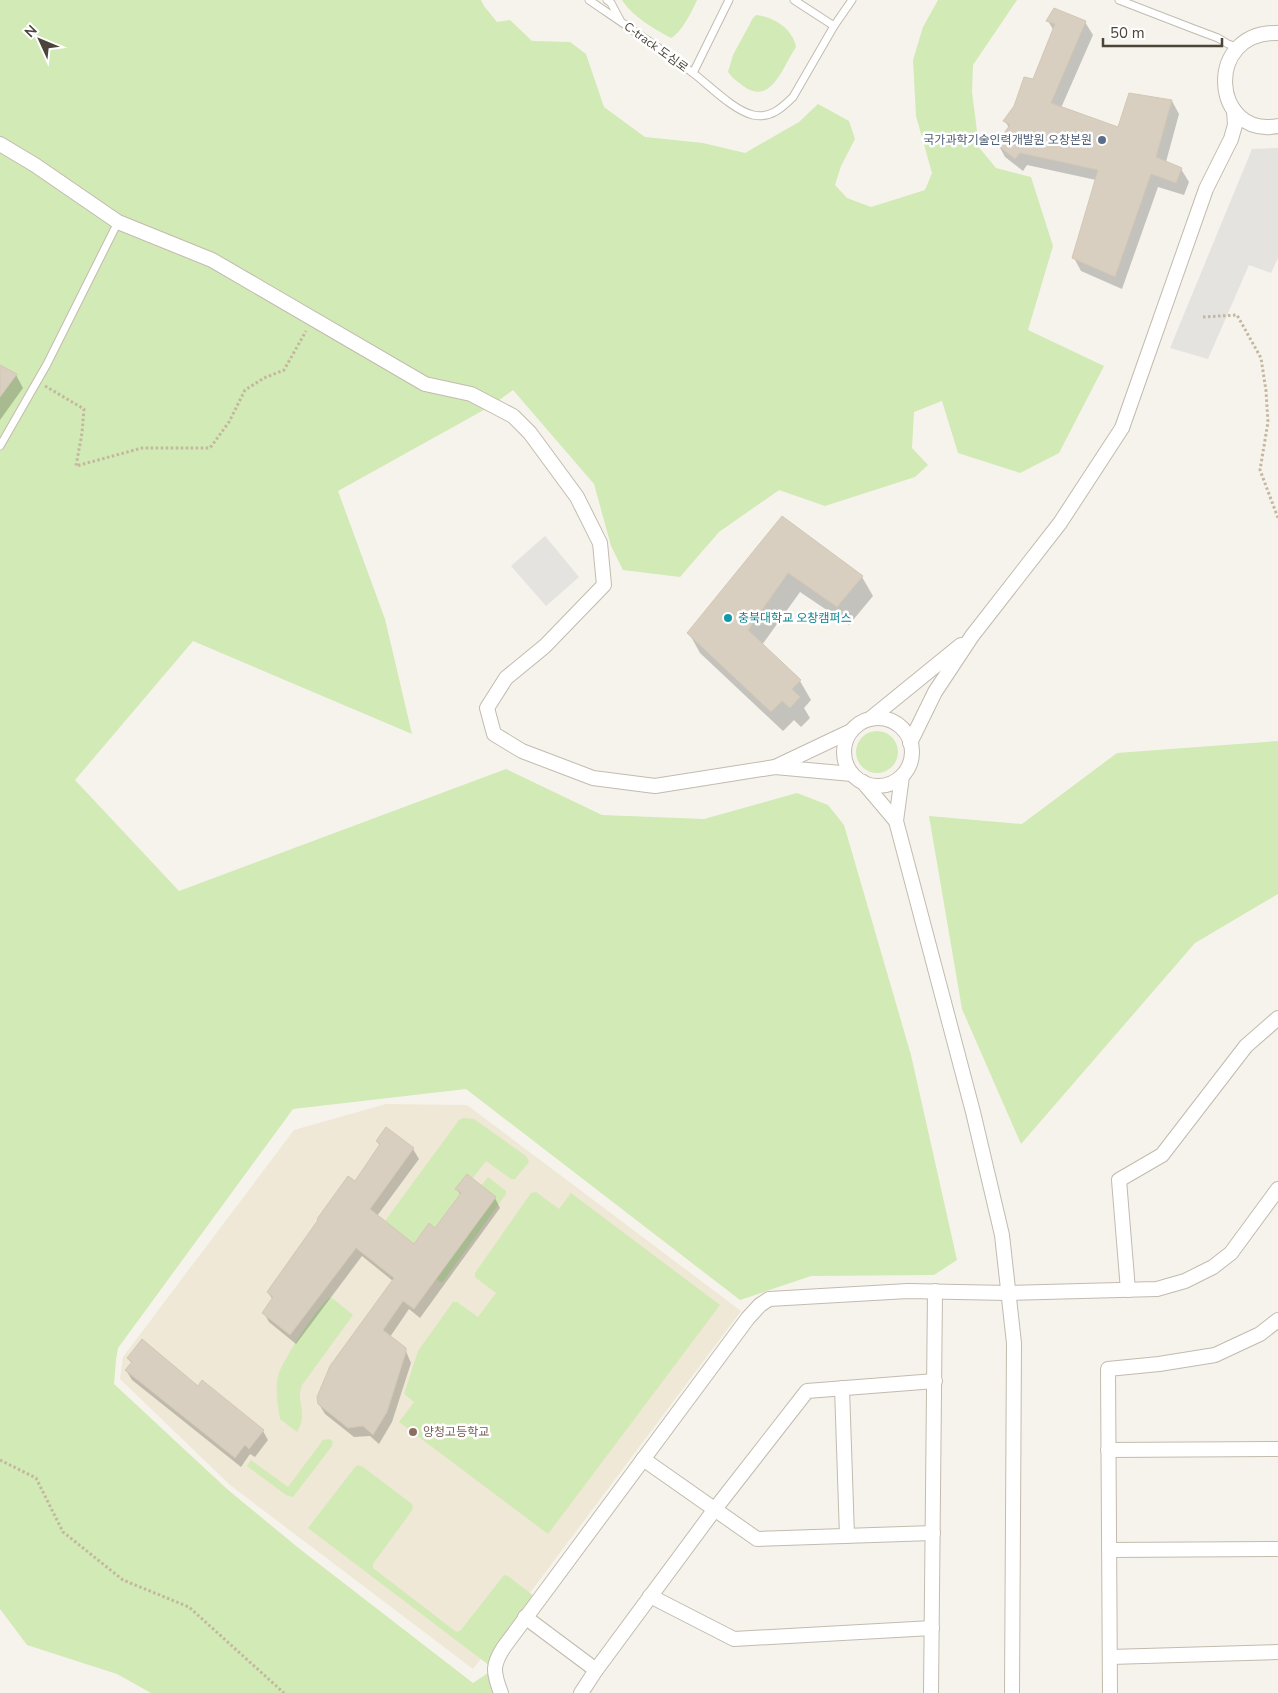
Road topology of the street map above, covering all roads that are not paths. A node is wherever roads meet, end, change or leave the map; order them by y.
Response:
1 (589, 0) edge
2 (607, 0) edge
3 (729, 0) edge
4 (794, 0) edge
5 (852, 0) edge
6 (1119, 0) edge
7 (620, 20) junction
8 (834, 26) junction
9 (1278, 33) edge
10 (1218, 38) junction
11 (1245, 42) junction
12 (1229, 61) junction
13 (692, 72) junction
14 (1234, 110) junction
15 (1253, 124) junction
16 (1278, 126) edge
17 (1231, 139) junction
18 (0, 144) edge
19 (118, 222) junction
20 (0, 446) edge
21 (972, 636) junction
22 (870, 719) junction
23 (851, 731) junction
24 (910, 743) junction
25 (775, 767) junction
26 (902, 776) junction
27 (858, 778) junction
28 (896, 821) junction
29 (1278, 1018) edge
30 (1278, 1189) edge
31 (1128, 1290) junction
32 (935, 1292) junction
33 (1008, 1293) junction
34 (1278, 1320) edge
35 (934, 1381) junction
36 (842, 1388) junction
37 (1108, 1450) junction
38 (1278, 1450) edge
39 (643, 1459) junction
40 (715, 1510) junction
41 (933, 1534) junction
42 (847, 1536) junction
43 (1278, 1549) edge
44 (1109, 1550) junction
45 (650, 1596) junction
46 (525, 1617) junction
47 (932, 1628) junction
48 (1278, 1652) edge
49 (1110, 1657) junction
50 (596, 1670) junction
51 (501, 1693) edge
52 (581, 1693) edge
53 (932, 1693) edge
54 (1012, 1693) edge
55 (1110, 1693) edge

1 - 7 lane, C-track 도심로
2 - 7 lane, C-track 도심로
3 - 13 lane, C-track 도심로
4 - 8 lane
5 - 8 lane, C-track 도심로
6 - 10 lane
7 - 13 lane, C-track 도심로
8 - 13 lane, C-track 도심로
9 - 11 street
10 - 11 lane
10 - 12 lane
11 - 12 street
12 - 14 street
14 - 15 street
14 - 17 street
15 - 16 street
15 - 17 street
17 - 21 street
18 - 19 street
19 - 20 lane
19 - 25 street
21 - 22 street
21 - 24 street
22 - 23 street
22 - 24 street
23 - 25 street
23 - 27 street
24 - 26 street
25 - 27 street
26 - 27 street
26 - 28 street
27 - 28 street
28 - 33 street
29 - 31 street
30 - 31 street
31 - 33 street
32 - 33 street
32 - 35 street
32 - 39 street
33 - 54 street
34 - 37 street
35 - 36 street
35 - 41 street
36 - 40 street
36 - 42 street
37 - 38 street
37 - 44 street
39 - 40 street
39 - 46 street
40 - 42 street
40 - 45 street
41 - 42 street
41 - 47 street
43 - 44 street
44 - 49 street
45 - 47 street
45 - 50 street
46 - 50 street
46 - 51 street
47 - 53 street
48 - 49 street
49 - 55 street
50 - 52 street

